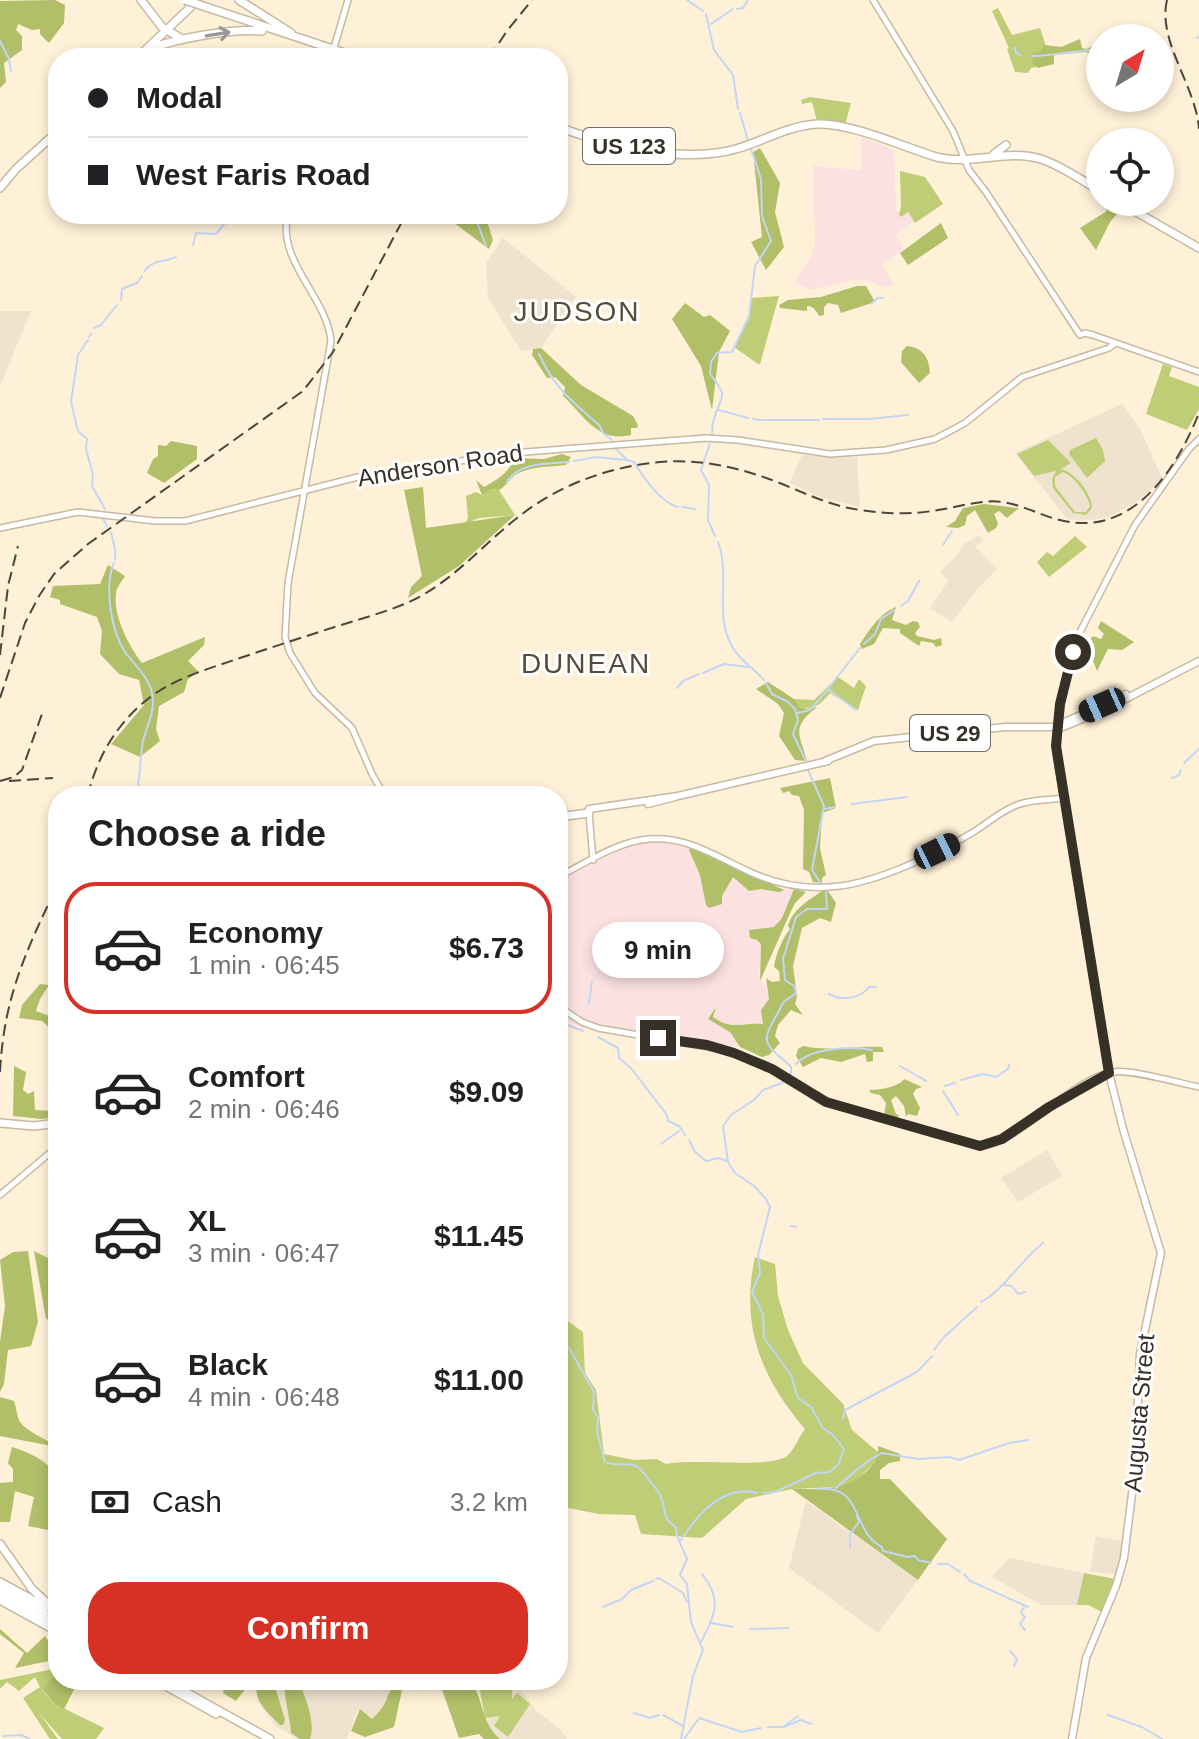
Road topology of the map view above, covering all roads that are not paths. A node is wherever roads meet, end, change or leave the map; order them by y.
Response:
1 (141, 0) edge
2 (185, 0) edge
3 (196, 0) edge
4 (238, 0) edge
5 (348, 0) edge
6 (873, 0) edge
7 (207, 6) junction
8 (166, 30) junction
9 (293, 35) junction
10 (189, 39) junction
11 (147, 48) edge
12 (153, 48) edge
13 (322, 48) edge
14 (334, 48) edge
15 (568, 130) edge
16 (48, 141) edge
17 (1006, 145) dead end
18 (994, 154) junction
19 (965, 158) junction
20 (983, 159) junction
21 (972, 170) junction
22 (977, 180) junction
23 (1086, 181) edge
24 (1086, 182) edge
25 (0, 188) edge
26 (1144, 216) edge
27 (1149, 216) edge
28 (286, 224) edge
29 (1199, 246) edge
30 (1115, 343) junction
31 (1199, 372) edge
32 (1199, 441) edge
33 (306, 490) junction
34 (0, 528) edge
35 (1199, 659) edge
36 (1057, 726) junction
37 (851, 741) dead end
38 (879, 741) junction
39 (860, 745) junction
40 (825, 761) junction
41 (378, 786) edge
42 (1065, 798) junction
43 (589, 811) junction
44 (568, 814) edge
45 (593, 860) junction
46 (568, 872) edge
47 (568, 1013) edge
48 (731, 1045) dead end
49 (725, 1050) junction
50 (1109, 1073) junction
51 (1199, 1087) edge
52 (0, 1121) edge
53 (48, 1122) edge
54 (48, 1154) edge
55 (0, 1195) edge
56 (0, 1544) edge
57 (0, 1588) edge
58 (0, 1603) edge
59 (48, 1604) edge
60 (48, 1610) edge
61 (48, 1619) edge
62 (48, 1624) edge
63 (171, 1690) edge
64 (183, 1690) edge
65 (260, 1739) edge
66 (270, 1739) edge
67 (1072, 1739) edge

1 - 8 highway
2 - 7 highway, bridge
3 - 7 highway, bridge
3 - 8 highway
4 - 9 highway
5 - 14 main road
6 - 19 main road
7 - 9 highway
8 - 10 highway
8 - 11 highway
10 -> 9 highway
9 - 13 highway
10 - 12 highway
15 - 19 highway, US 123
16 - 25 highway
17 - 18 highway
18 - 19 highway, US 123
18 - 23 highway, US 123
19 - 20 highway, US 123
19 - 21 main road
19 - 22 main road
20 - 21 highway
20 - 24 highway, US 123
21 - 22 main road
22 - 30 main road
26 - 29 highway
27 - 29 highway
28 - 33 main road
30 - 31 main road
30 - 33 main road, Anderson Road
32 - 36 main road, Augusta Street
33 - 34 main road, Anderson Road
33 - 41 main road
35 - 36 main road, US 29
36 - 38 main road, US 29
36 - 42 main road, Augusta Street
37 - 39 main road
38 - 39 main road, US 29
38 - 40 main road, US 29
39 - 40 main road, US 29
40 - 43 main road, US 29
42 - 45 main road
42 - 50 main road, Augusta Street
43 - 44 highway
43 - 45 main road
45 - 46 main road
47 - 49 main road
48 - 49 main road
49 - 50 main road
50 - 51 main road
50 - 67 main road, Augusta Street
52 - 53 highway
54 - 55 main road
56 - 59 highway
57 - 60 highway
57 - 61 highway
58 - 62 highway
63 - 65 highway
64 - 66 highway

